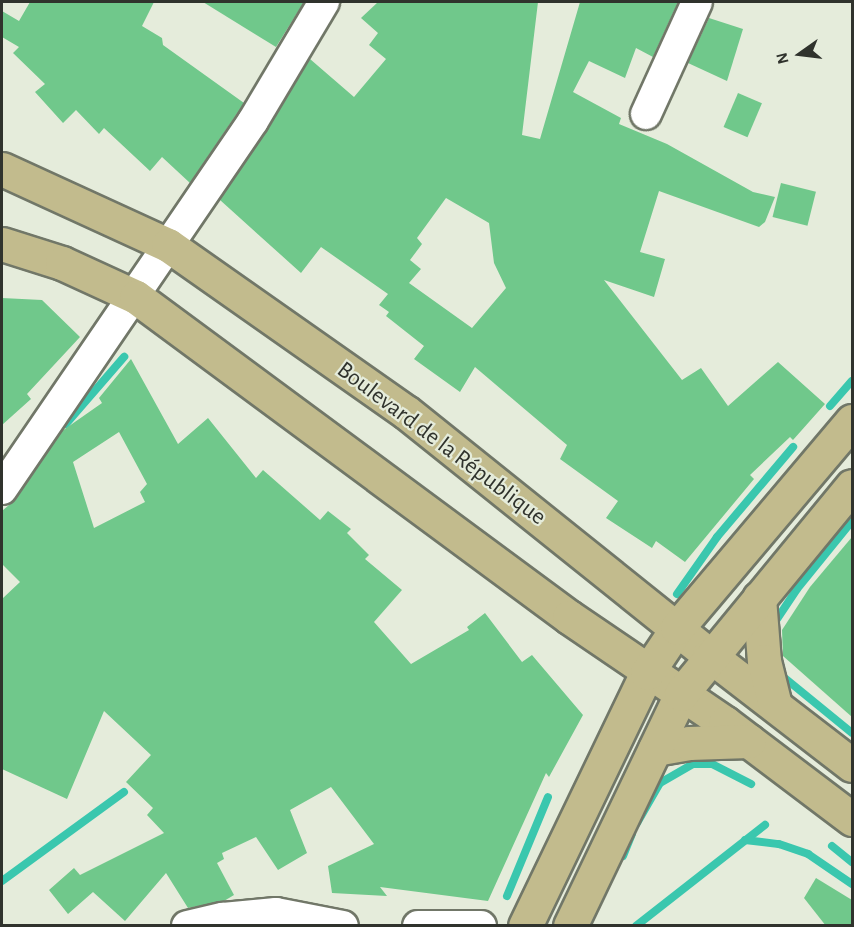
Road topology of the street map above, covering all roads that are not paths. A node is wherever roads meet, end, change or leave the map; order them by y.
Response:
1 (324, 2) edge
2 (697, 2) edge
3 (646, 114) dead end
4 (2, 169) edge
5 (2, 244) edge
6 (168, 245) junction
7 (136, 297) junction
8 (852, 421) edge
9 (852, 486) edge
10 (2, 489) edge
11 (759, 598) junction
12 (676, 628) junction
13 (709, 655) junction
14 (647, 673) junction
15 (681, 694) junction
16 (775, 705) junction
17 (749, 741) junction
18 (655, 749) junction
19 (852, 765) edge
20 (852, 819) edge
21 (187, 926) edge
22 (344, 926) edge
23 (418, 926) edge
24 (481, 926) edge
25 (525, 926) edge
26 (570, 926) edge

1 - 6 street
2 - 3 street
4 - 6 main road, Boulevard de la République
5 - 7 main road
6 - 7 street
6 - 12 main road, Boulevard de la République
7 - 10 street
7 - 14 main road
8 - 12 main road
9 - 11 main road
11 - 13 main road
11 - 16 main road
12 - 13 main road, Boulevard de la République
12 - 14 main road
13 - 15 main road
13 - 16 main road, Boulevard de la République
14 - 15 main road
14 - 25 main road
15 - 17 main road
15 - 18 main road
16 - 19 main road, Boulevard de la République
17 - 18 main road
17 - 20 main road
18 - 26 main road
21 - 22 street
23 - 24 street

